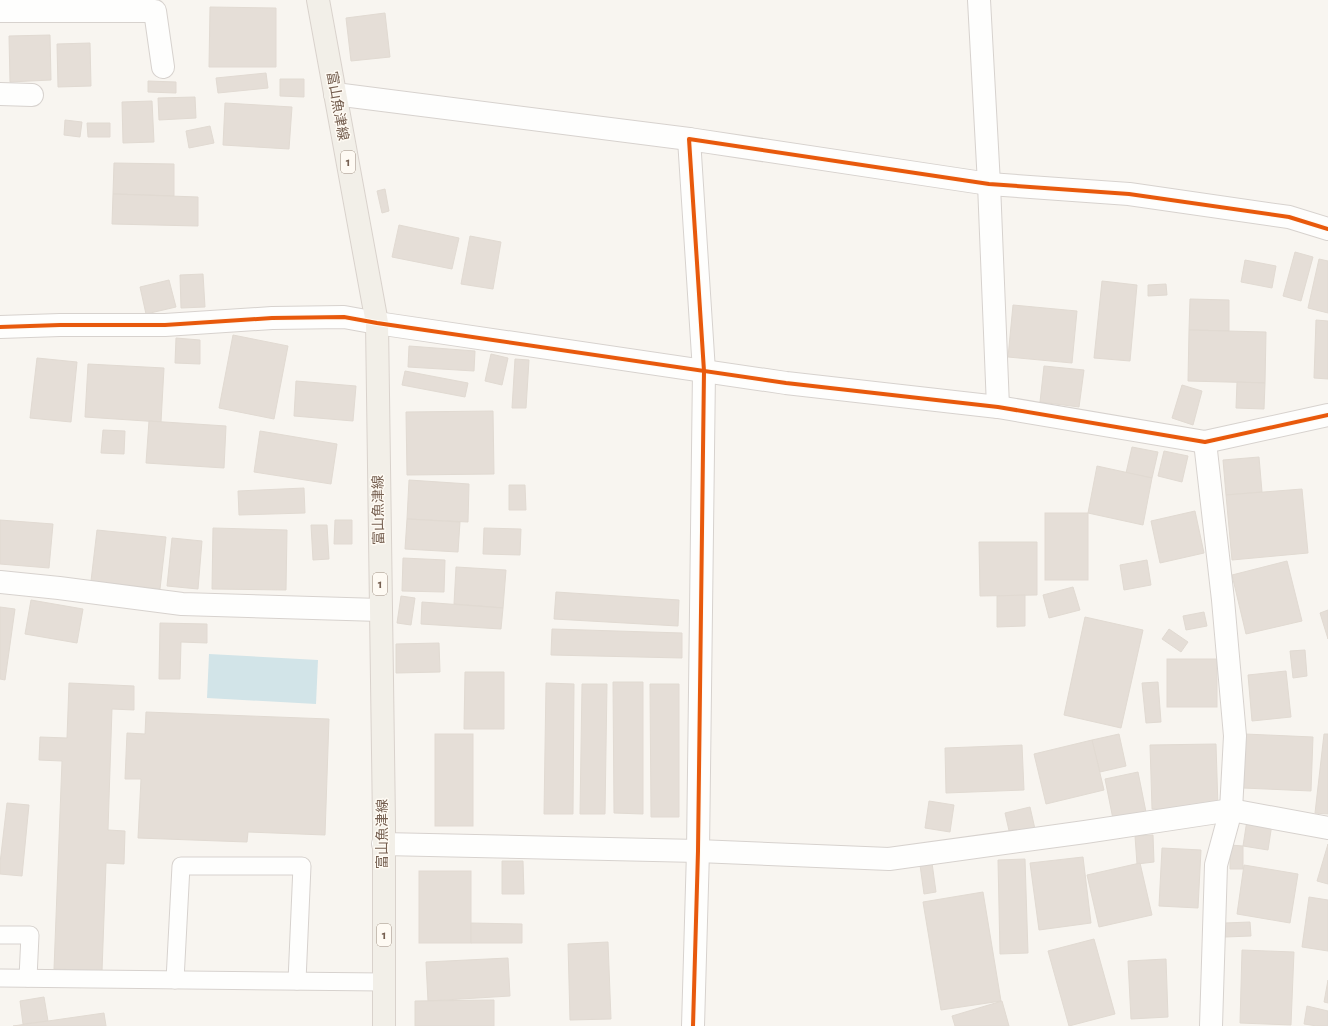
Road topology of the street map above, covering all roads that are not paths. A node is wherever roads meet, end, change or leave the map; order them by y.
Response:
1 (318, 0) edge
2 (979, 0) edge
3 (161, 6) edge
4 (0, 11) edge
5 (163, 68) dead end
6 (0, 94) edge
7 (335, 94) junction
8 (32, 95) dead end
9 (689, 139) junction
10 (989, 184) junction
11 (1328, 229) edge
12 (376, 324) junction
13 (0, 327) edge
14 (704, 370) junction
15 (998, 407) junction
16 (1328, 415) edge
17 (1205, 442) junction
18 (0, 582) edge
19 (380, 610) junction
20 (1231, 810) junction
21 (1328, 828) edge
22 (383, 844) junction
23 (698, 851) junction
24 (0, 935) edge
25 (0, 978) edge
26 (28, 978) junction
27 (175, 980) junction
28 (297, 981) junction
29 (384, 982) junction
30 (384, 1026) edge
31 (693, 1026) edge
32 (1211, 1026) edge

1 - 7 main road, 富山魚津線 / 1
2 - 10 street
3 - 4 street
3 - 5 street
6 - 8 street
7 - 9 street
7 - 12 main road, 富山魚津線 / 1
9 - 10 street
9 - 14 street
10 - 11 street
10 - 15 street
12 - 13 street
12 - 14 street
12 - 19 main road, 富山魚津線 / 1
14 - 15 street
14 - 23 street
15 - 17 street
16 - 17 street
17 - 20 street
18 - 19 street
19 - 22 main road, 富山魚津線 / 1
20 - 21 street
20 - 23 street
20 - 32 street
22 - 23 street
22 - 29 main road, 富山魚津線 / 1
23 - 31 street
24 - 26 lane
25 - 26 lane
26 - 27 lane
27 - 28 lane
27 - 28 lane
28 - 29 lane
29 - 30 main road, 富山魚津線 / 1

